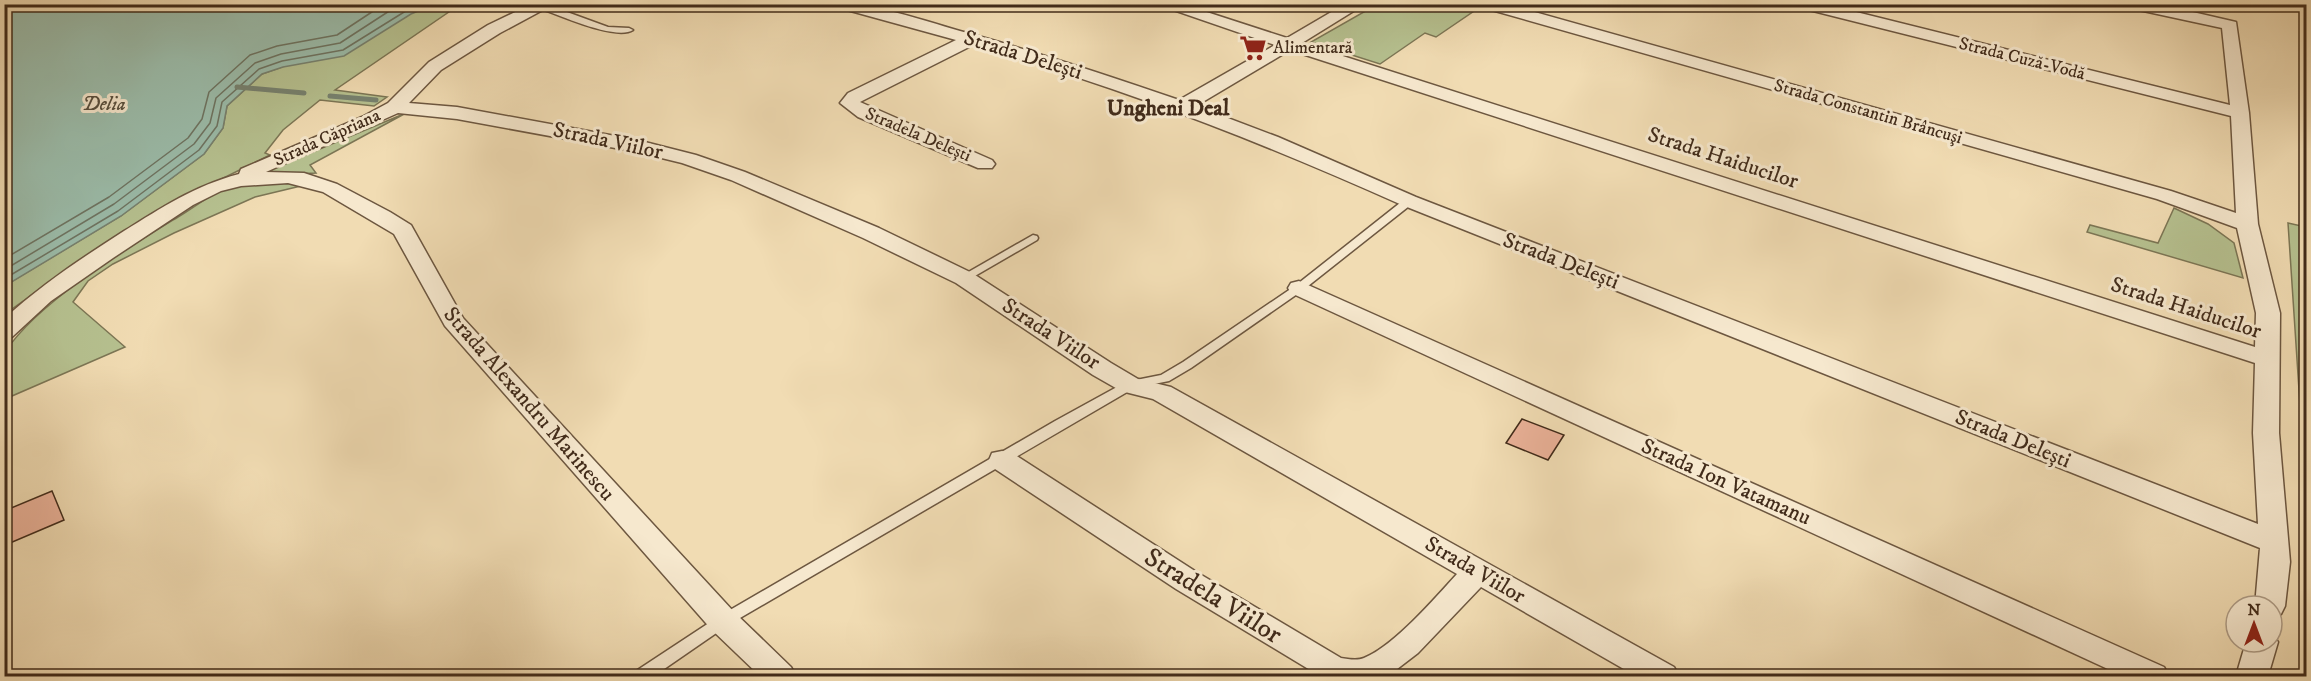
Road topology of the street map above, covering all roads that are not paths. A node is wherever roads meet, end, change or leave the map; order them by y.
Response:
1 (842, 4) edge
2 (1164, 4) edge
3 (1357, 4) edge
4 (1487, 4) edge
5 (1803, 4) edge
6 (2134, 4) edge
7 (544, 5) edge
8 (629, 30) dead end
9 (971, 39) junction
10 (1290, 44) junction
11 (395, 107) junction
12 (1180, 107) junction
13 (2240, 113) junction
14 (985, 164) dead end
15 (225, 183) junction
16 (1409, 201) junction
17 (2247, 224) junction
18 (1033, 238) dead end
19 (964, 279) junction
20 (1299, 288) junction
21 (4, 332) edge
22 (2267, 359) junction
23 (1130, 385) junction
24 (1002, 460) junction
25 (2272, 542) junction
26 (1478, 572) junction
27 (2271, 594) edge
28 (723, 621) junction
29 (2258, 654) edge
30 (642, 676) edge
31 (780, 676) edge
32 (1663, 676) edge
33 (2153, 676) edge
34 (2252, 676) edge

1 - 9 street, Strada Delești
2 - 10 street, Strada Haiducilor
3 - 10 street
4 - 17 street, Strada Constantin Brâncuşi
5 - 13 street, Strada Cuză-Vodă
6 - 13 street
7 - 8 lane, Strada Căpriana
7 - 11 street, Strada Căpriana
9 - 12 street, Strada Delești
9 - 14 street, Stradela Delești
10 - 12 street
10 - 22 street, Strada Haiducilor
11 - 15 street, Strada Căpriana
11 - 19 street, Strada Viilor
12 - 16 street, Strada Delești
13 - 17 street
15 - 21 street, Strada Alexandru Marinescu
15 - 28 street, Strada Alexandru Marinescu
16 - 20 lane
16 - 25 street, Strada Delești
17 - 22 street
18 - 19 lane
19 - 23 street, Strada Viilor
20 - 23 lane
20 - 33 street, Strada Ion Vatamanu
22 - 25 street
23 - 24 lane
23 - 26 street, Strada Viilor
24 - 26 street, Stradela Viilor
24 - 28 lane
25 - 27 street
26 - 32 street, Strada Viilor
28 - 30 lane
28 - 31 street, Strada Alexandru Marinescu
29 - 34 street

